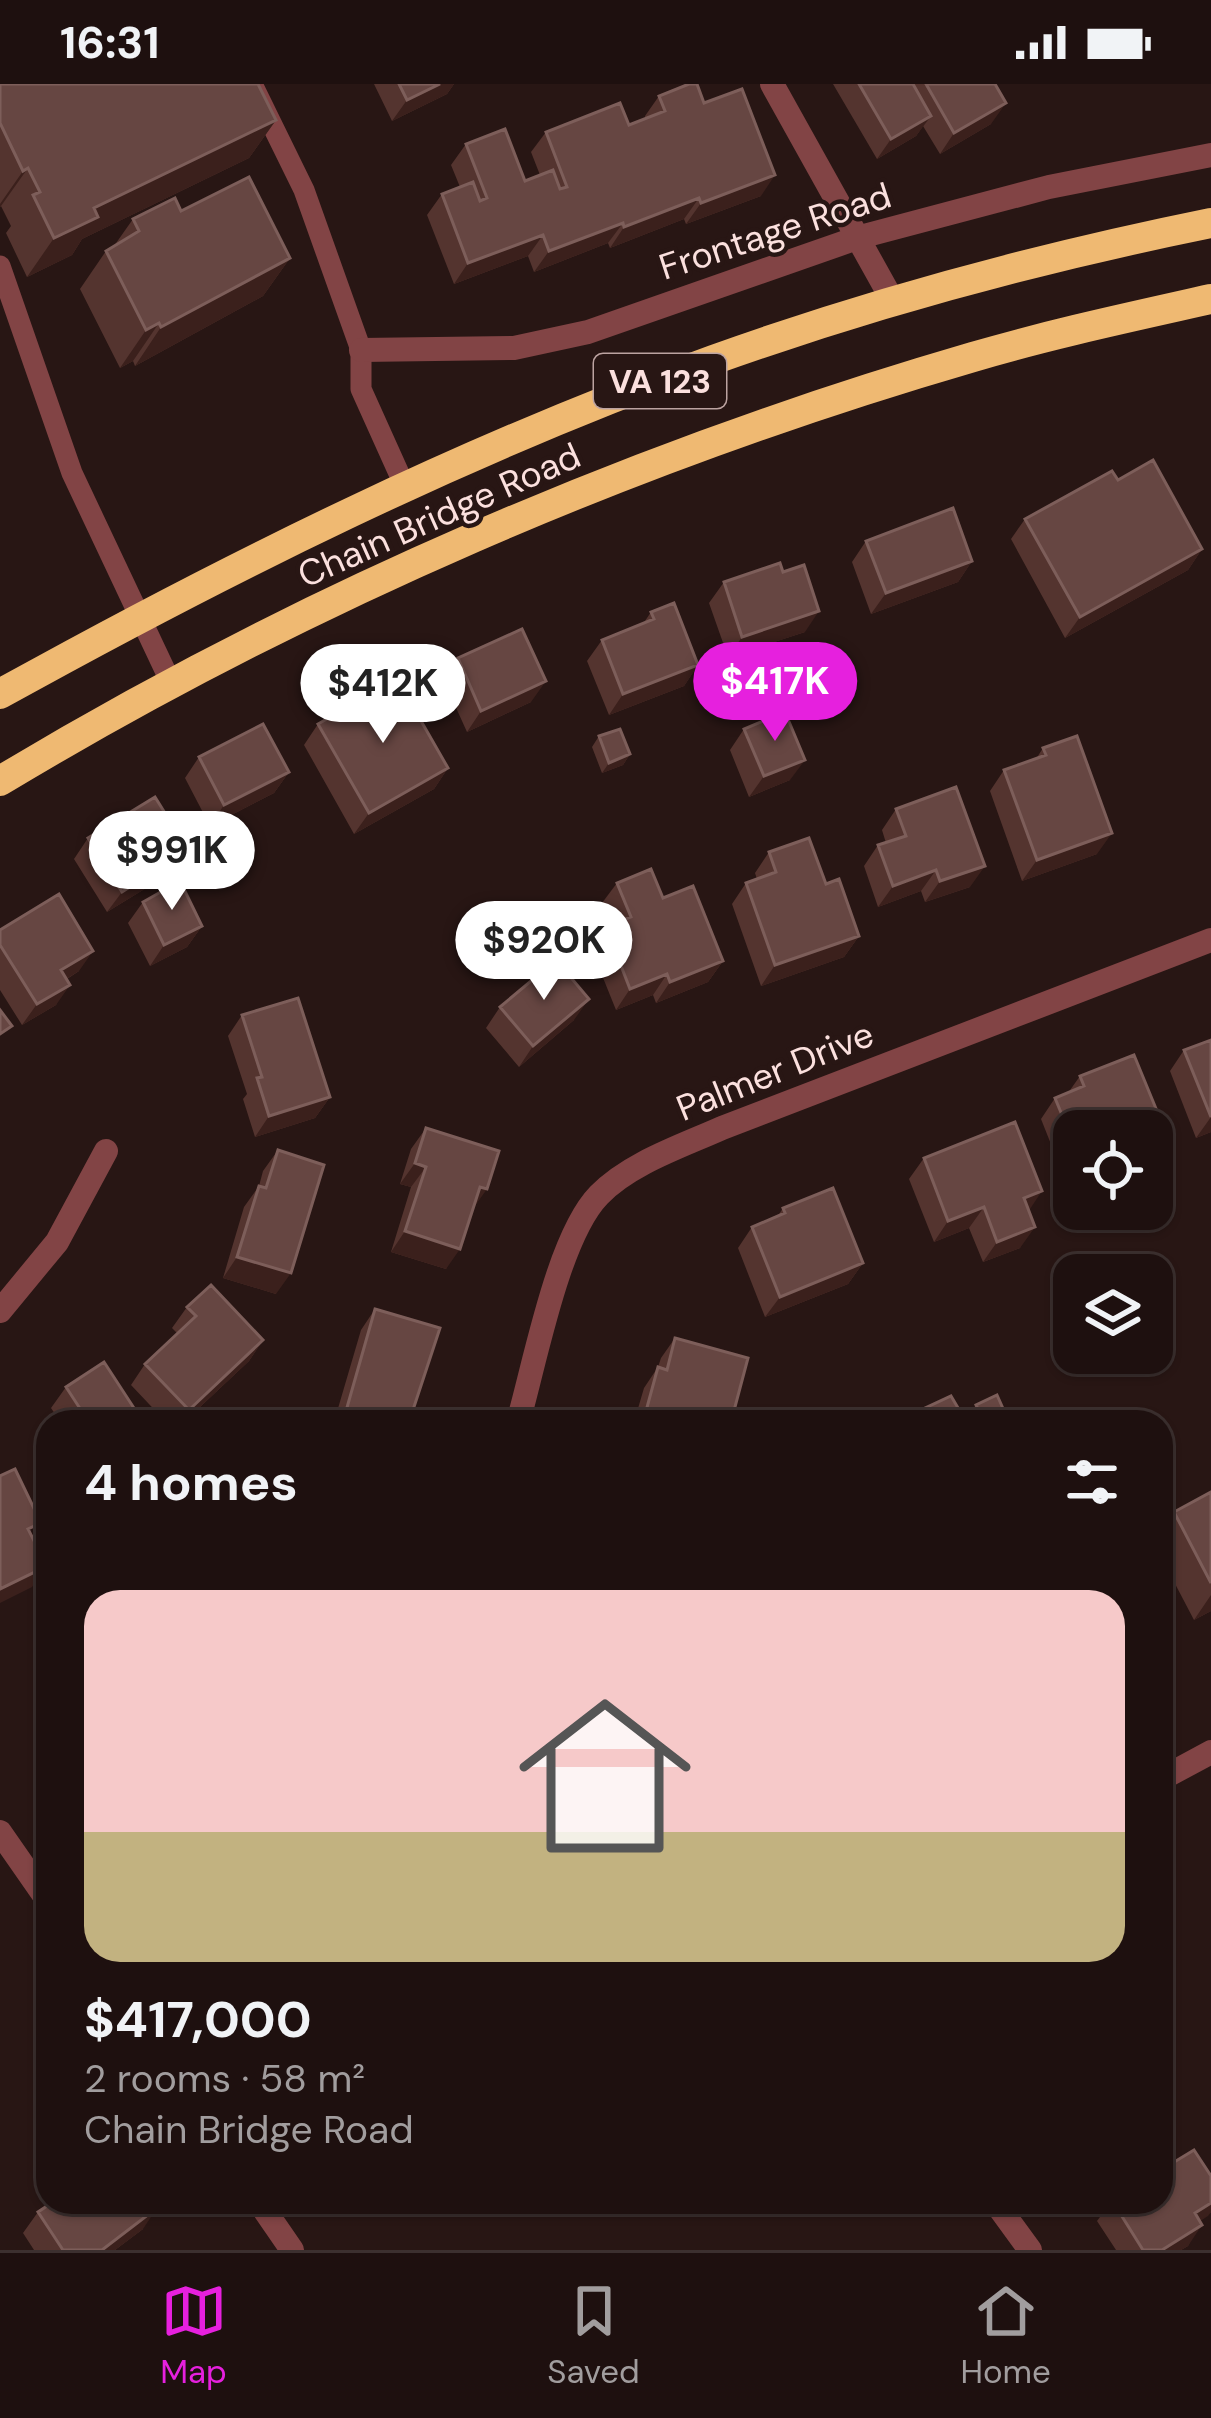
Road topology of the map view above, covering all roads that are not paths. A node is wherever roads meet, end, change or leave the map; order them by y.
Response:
1 (252, 84) edge
2 (772, 84) edge
3 (1211, 154) edge
4 (1211, 223) edge
5 (860, 237) junction
6 (0, 266) edge
7 (1211, 299) edge
8 (894, 303) junction
9 (361, 350) junction
10 (406, 489) junction
11 (138, 618) junction
12 (172, 685) junction
13 (0, 694) edge
14 (0, 781) edge
15 (1211, 940) edge
16 (106, 1151) dead end
17 (0, 1311) edge
18 (521, 1410) edge
19 (1211, 1752) edge
20 (1173, 1773) edge
21 (0, 1832) edge
22 (36, 1884) edge
23 (267, 2214) edge
24 (1004, 2214) edge
25 (292, 2250) edge
26 (1030, 2250) edge

1 - 9 lane
2 - 5 street
3 - 5 street, Frontage Road
4 - 8 main road, Chain Bridge Road / VA 123
5 - 8 street
5 - 9 street, Frontage Road
6 - 11 lane
7 - 12 main road, Chain Bridge Road / VA 123
8 - 10 main road, Chain Bridge Road / VA 123
9 - 10 lane
10 - 11 main road, Chain Bridge Road / VA 123
11 - 12 lane
11 - 13 main road, Chain Bridge Road / VA 123
12 - 14 main road, Chain Bridge Road / VA 123
15 - 18 street, Palmer Drive
16 - 17 street
19 - 20 street
21 - 22 street
23 - 25 street
24 - 26 street

